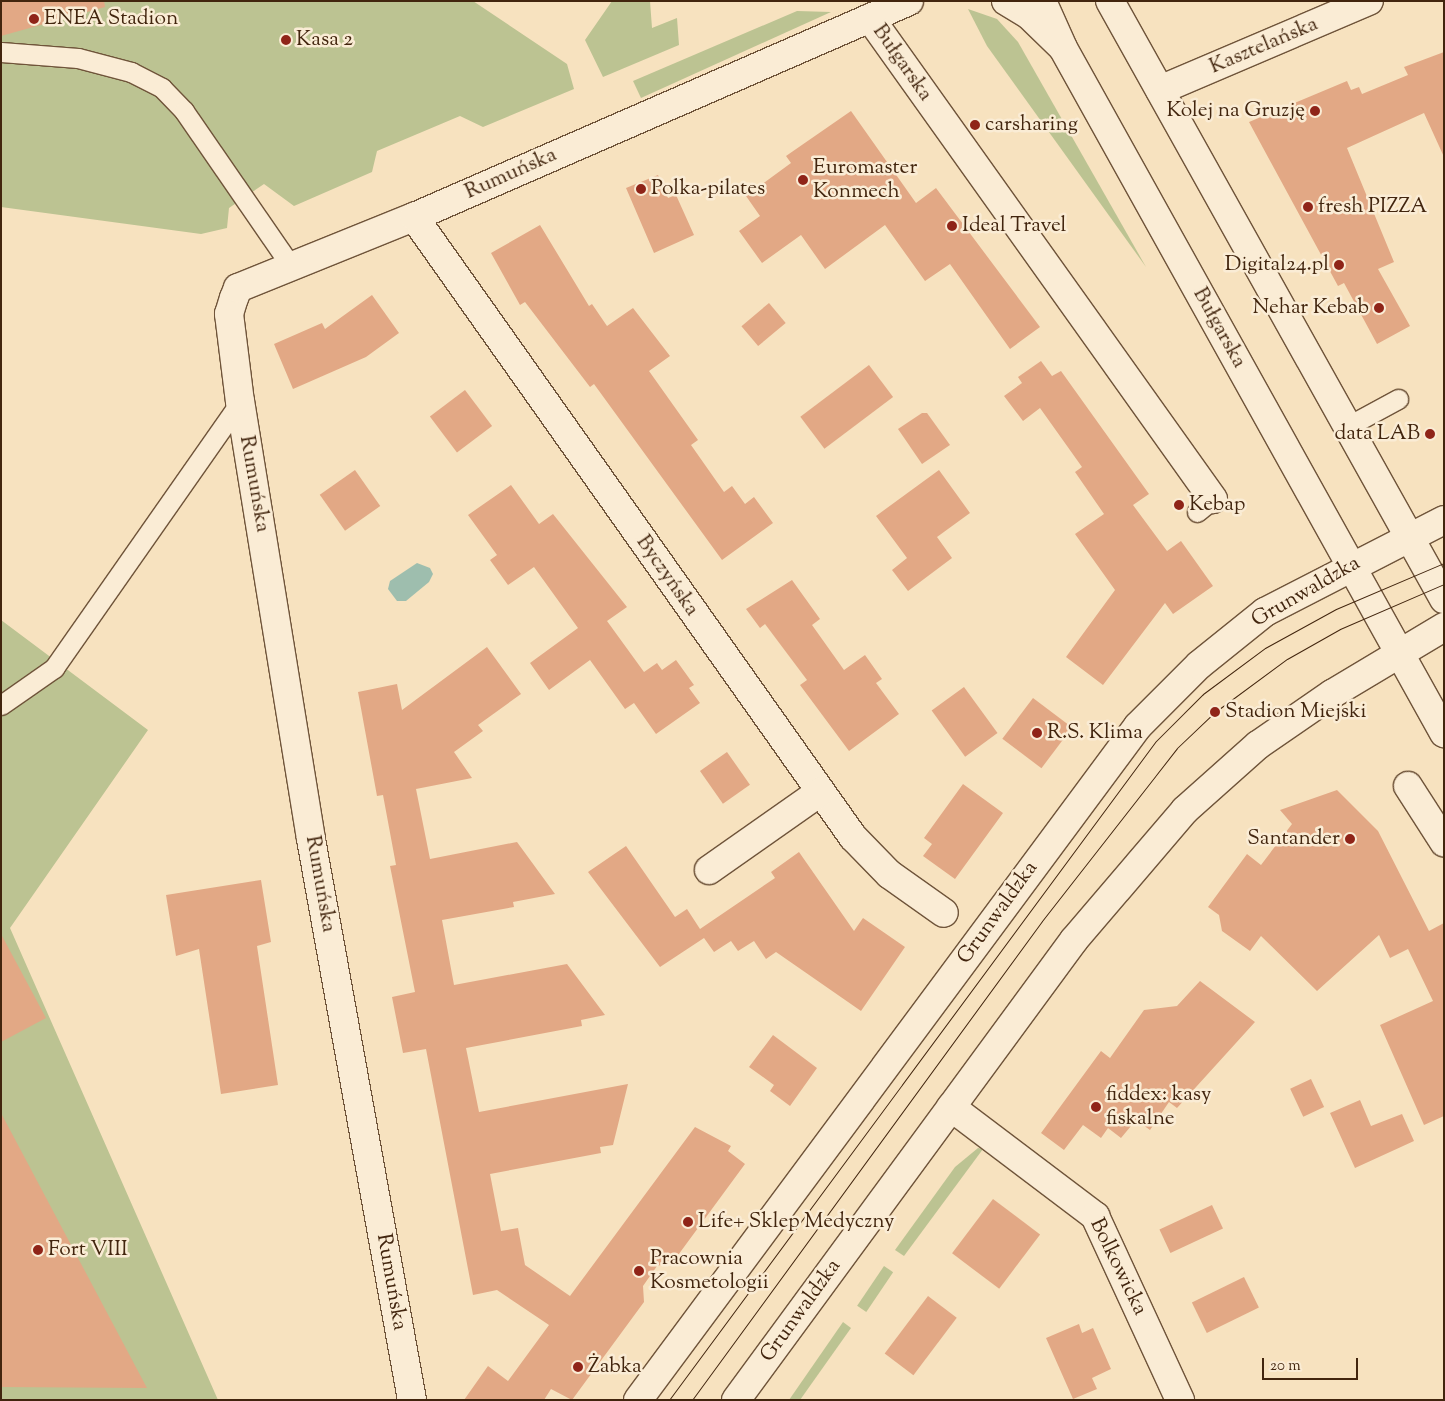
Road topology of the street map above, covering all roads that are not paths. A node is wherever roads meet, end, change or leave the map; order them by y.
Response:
1 (909, 1) edge
2 (1006, 1) edge
3 (1042, 1) edge
4 (1369, 1) edge
5 (1114, 6) edge
6 (870, 18) junction
7 (1063, 48) junction
8 (1, 52) edge
9 (1160, 90) junction
10 (414, 217) junction
11 (291, 266) junction
12 (1398, 399) dead end
13 (240, 402) junction
14 (1348, 426) junction
15 (1205, 505) dead end
16 (1444, 520) edge
17 (1410, 536) junction
18 (1349, 565) junction
19 (1444, 599) edge
20 (1444, 627) edge
21 (1399, 654) junction
22 (1, 705) edge
23 (1444, 733) edge
24 (1408, 786) dead end
25 (820, 792) junction
26 (1444, 842) edge
27 (709, 870) dead end
28 (944, 914) dead end
29 (951, 1107) junction
30 (412, 1400) edge
31 (638, 1400) edge
32 (736, 1400) edge
33 (1180, 1400) edge

1 - 6 street, Rumuńska
2 - 7 street
3 - 7 street, Bułgarska
4 - 9 street, Kasztelańska
5 - 9 street
6 - 10 street, Rumuńska
6 - 15 street, Bułgarska
7 - 18 street, Bułgarska
8 - 11 lane
9 - 14 street
10 - 11 street, Rumuńska
10 - 25 street, Byczyńska
11 - 13 street, Rumuńska
12 - 14 lane
13 - 22 lane
13 - 30 street, Rumuńska
14 - 17 street
16 - 17 street, Grunwaldzka
17 - 18 street, Grunwaldzka
17 - 19 street
18 - 21 street, Bułgarska
18 - 31 street, Grunwaldzka
20 - 21 street, Grunwaldzka
21 - 23 street, Bułgarska
21 - 29 street, Grunwaldzka
24 - 26 street
25 - 27 street
25 - 28 street, Byczyńska
29 - 32 street, Grunwaldzka
29 - 33 street, Bolkowicka

